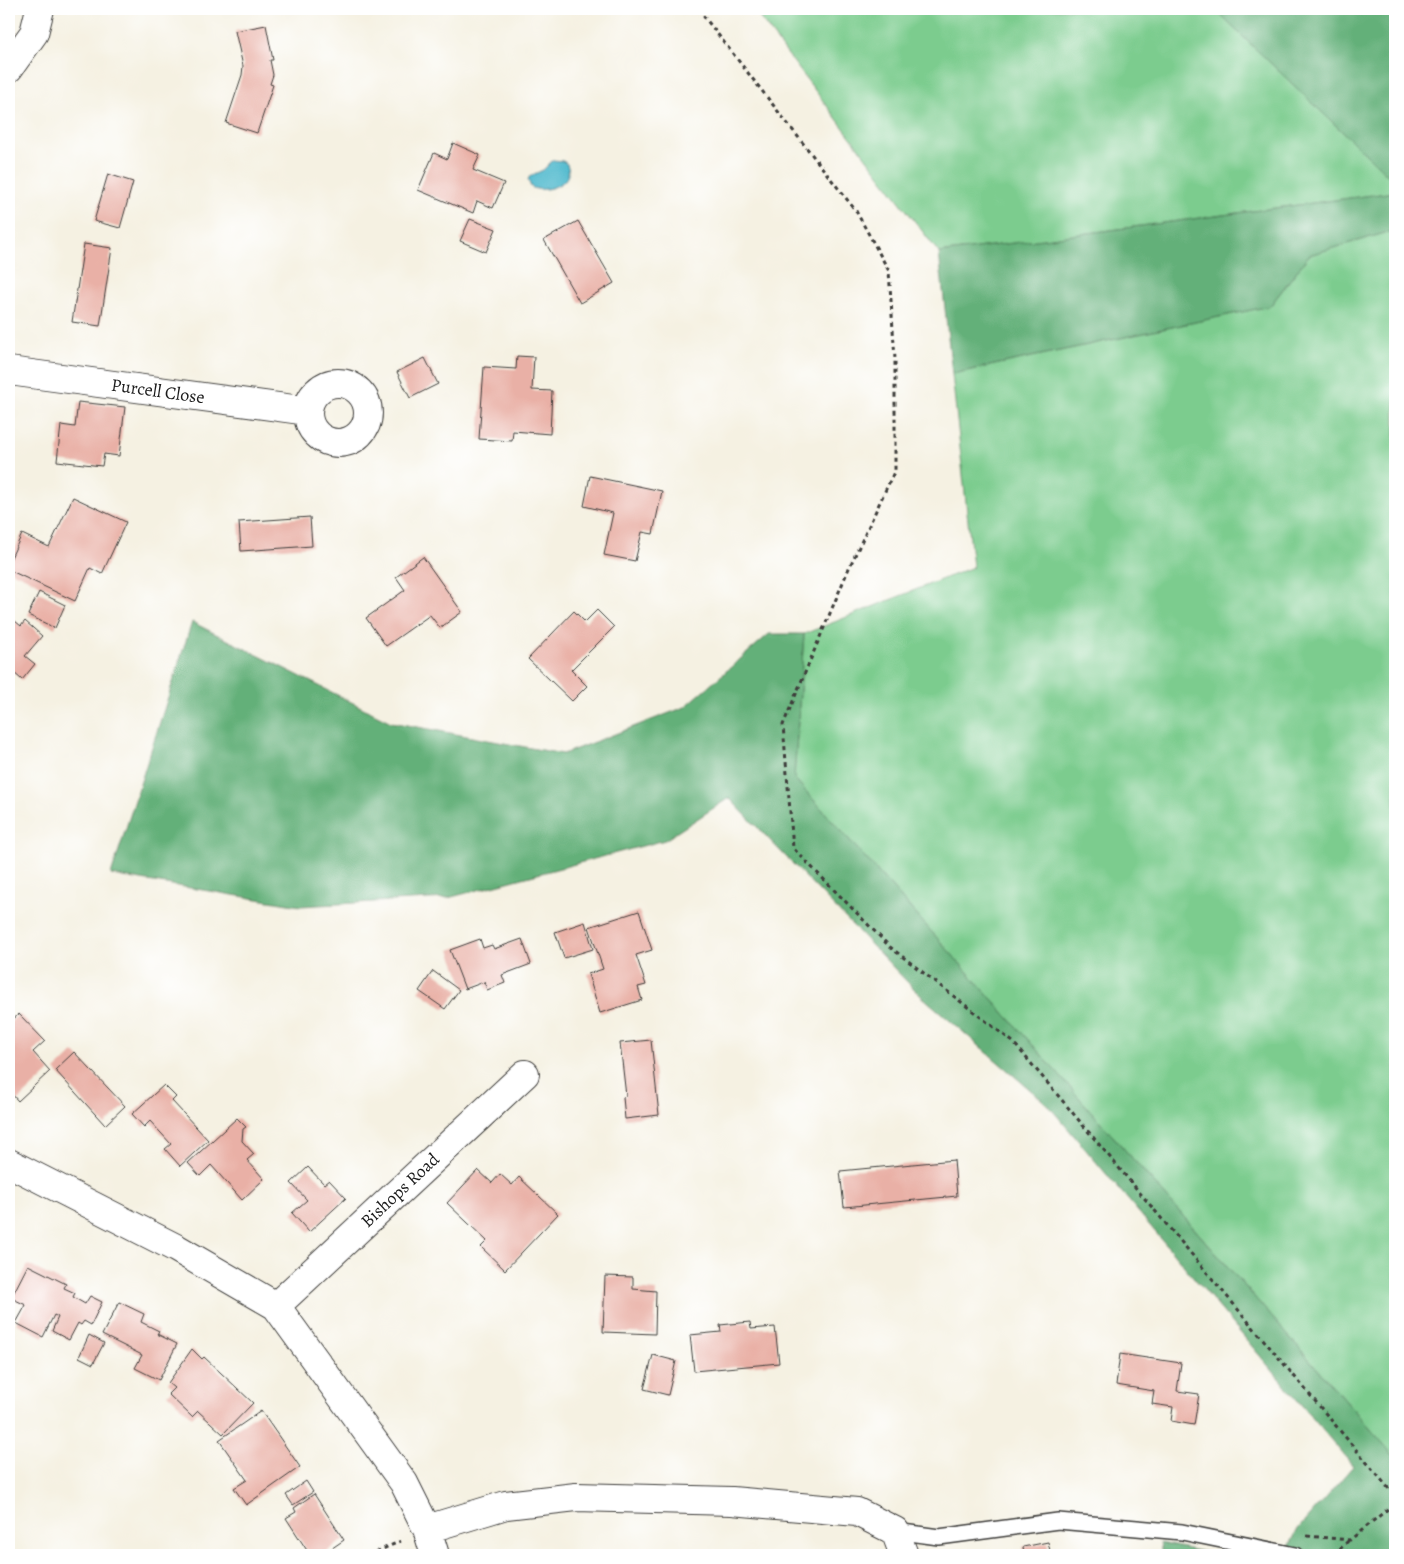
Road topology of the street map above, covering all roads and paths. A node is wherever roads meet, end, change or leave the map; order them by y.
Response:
1 (40, 9) edge
2 (698, 9) edge
3 (9, 68) edge
4 (9, 371) edge
5 (308, 411) dead end
6 (525, 1074) dead end
7 (9, 1163) edge
8 (276, 1306) junction
9 (1395, 1496) edge
10 (427, 1529) junction
11 (1350, 1540) dead end
12 (900, 1543) edge
13 (369, 1555) edge
14 (435, 1555) edge
15 (1294, 1555) edge
16 (1334, 1555) edge

1 - 3 street
2 - 9 path
4 - 5 street, Purcell Close
6 - 8 street, Bishops Road
7 - 8 street
8 - 10 street
10 - 12 street
10 - 13 path
10 - 14 street
11 - 16 path
12 - 15 lane

